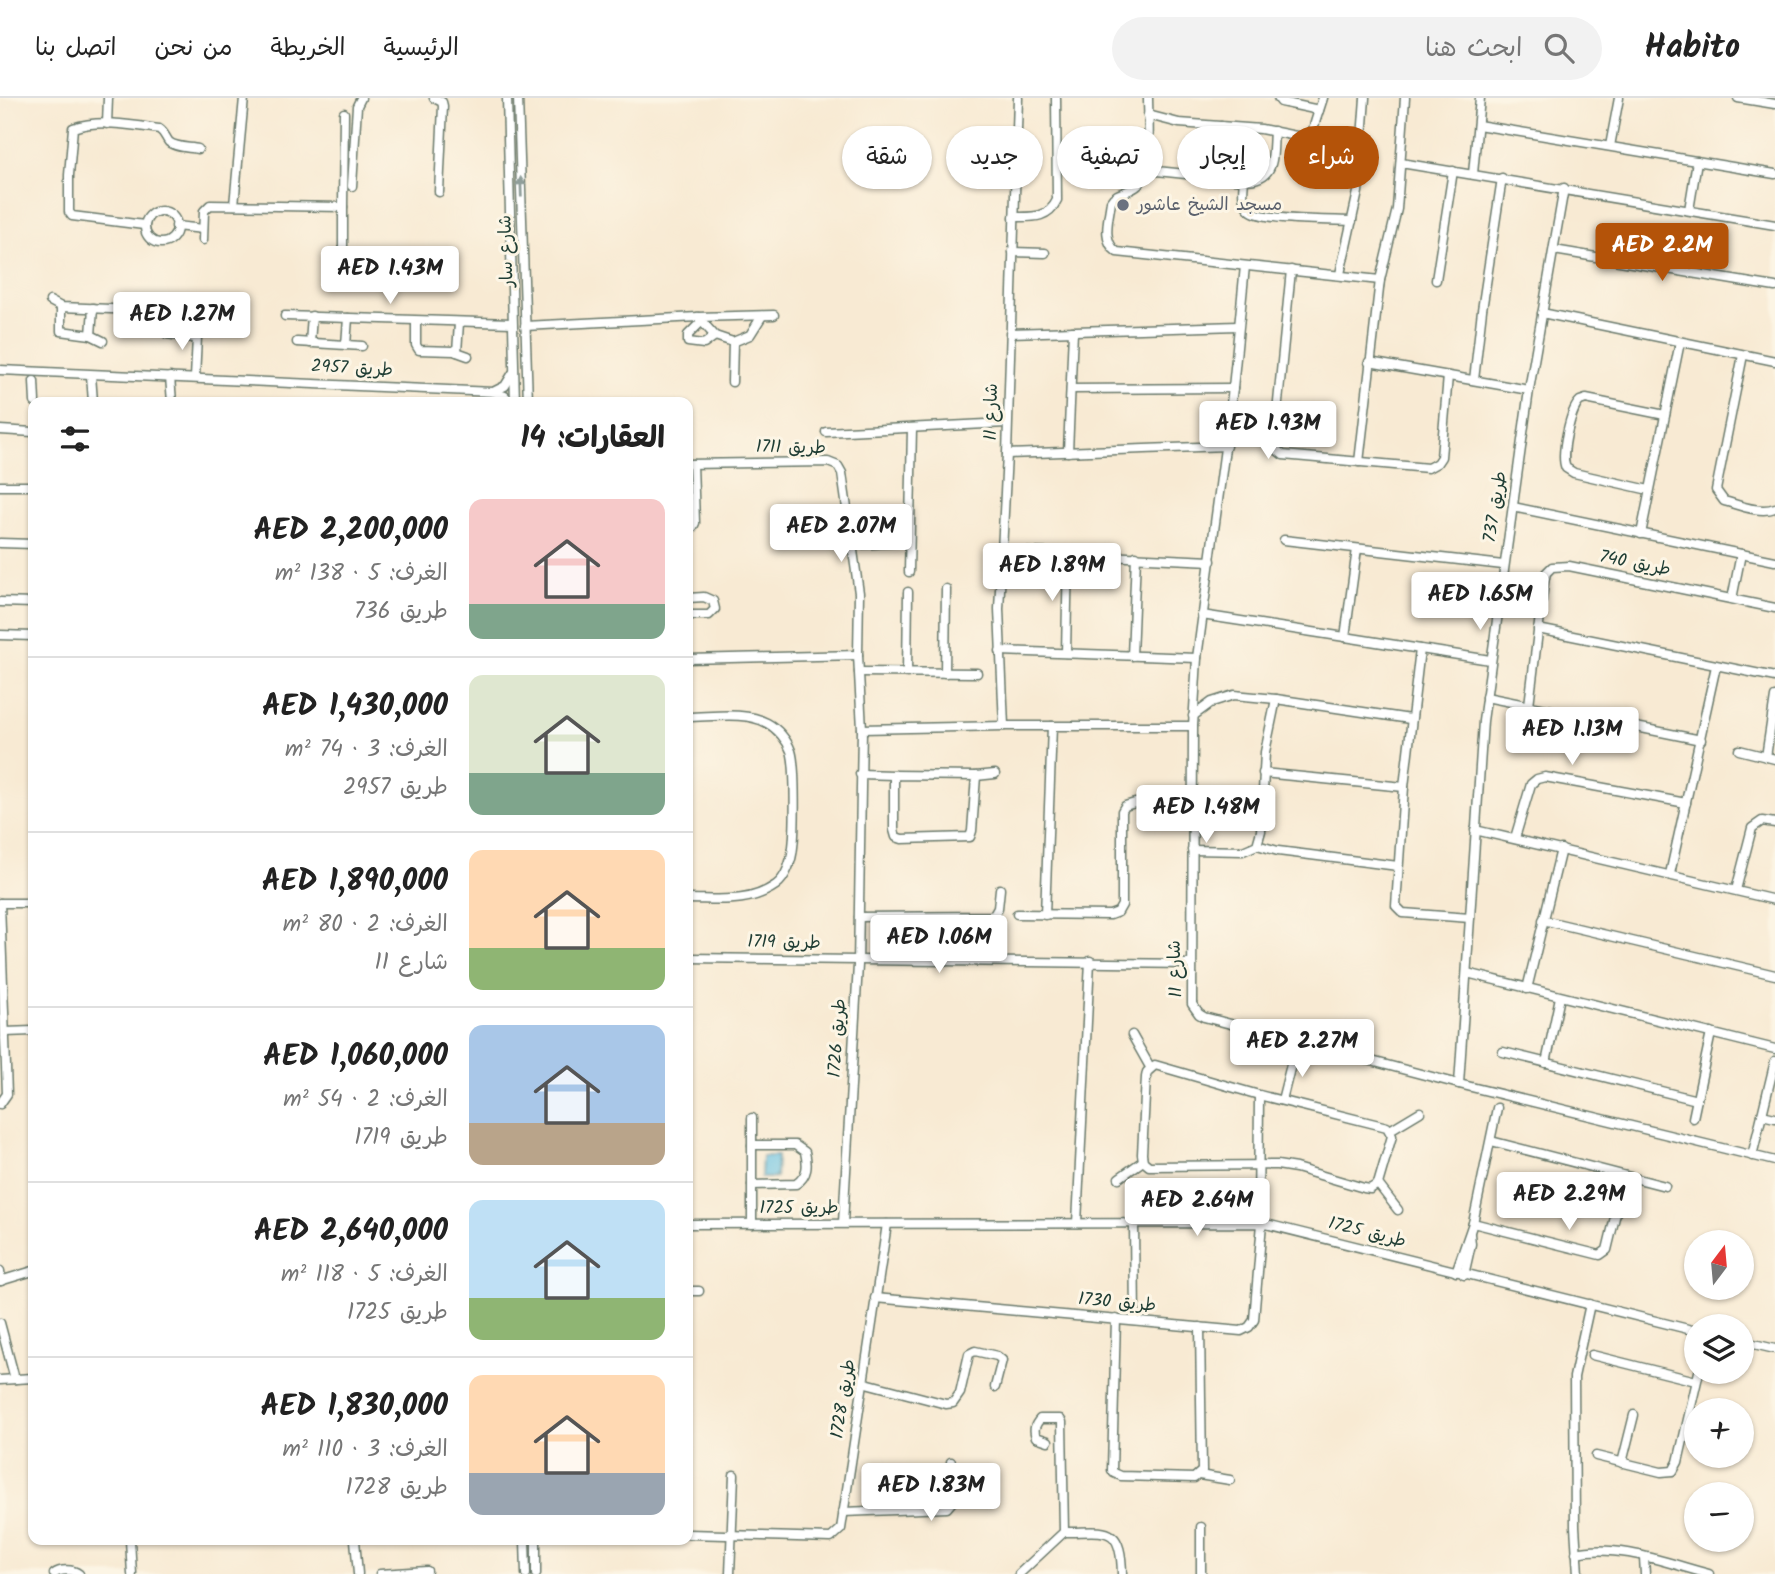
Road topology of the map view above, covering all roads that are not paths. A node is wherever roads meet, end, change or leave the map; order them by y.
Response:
1 (108, 98) edge
2 (244, 98) edge
3 (361, 98) edge
4 (434, 98) edge
5 (507, 98) edge
6 (518, 98) edge
7 (1018, 98) edge
8 (1056, 98) edge
9 (1148, 98) edge
10 (1278, 98) edge
11 (1323, 98) edge
12 (1365, 98) edge
13 (1405, 98) edge
14 (1480, 98) edge
15 (1619, 98) edge
16 (1738, 98) edge
17 (1775, 104) edge
18 (1319, 110) junction
19 (344, 113) dead end
20 (1148, 115) junction
21 (107, 124) junction
22 (1478, 125) junction
23 (1148, 126) edge
24 (1221, 126) edge
25 (1315, 126) edge
26 (1362, 126) edge
27 (1270, 131) edge
28 (1274, 131) junction
29 (1284, 133) edge
30 (1610, 146) junction
31 (198, 149) dead end
32 (1697, 161) junction
33 (1270, 162) edge
34 (1401, 163) junction
35 (1453, 171) junction
36 (1473, 174) junction
37 (1775, 174) edge
38 (1502, 178) junction
39 (352, 186) dead end
40 (1564, 188) junction
41 (1132, 189) edge
42 (1243, 189) edge
43 (1358, 189) edge
44 (439, 192) dead end
45 (234, 205) junction
46 (344, 207) junction
47 (1689, 210) junction
48 (1014, 217) junction
49 (1352, 221) junction
50 (144, 225) junction
51 (1775, 225) edge
52 (176, 226) junction
53 (203, 229) junction
54 (203, 240) dead end
55 (1554, 250) junction
56 (1013, 252) junction
57 (1045, 253) dead end
58 (1245, 266) junction
59 (1291, 270) junction
60 (1340, 274) junction
61 (344, 279) dead end
62 (1380, 280) junction
63 (1436, 280) dead end
64 (1775, 287) edge
65 (50, 301) dead end
66 (61, 307) junction
67 (93, 308) junction
68 (169, 311) junction
69 (200, 312) junction
70 (1542, 313) junction
71 (235, 314) dead end
72 (285, 316) dead end
73 (312, 316) junction
74 (762, 316) junction
75 (774, 316) dead end
76 (348, 318) junction
77 (700, 319) junction
78 (416, 321) junction
79 (459, 323) junction
80 (512, 323) junction
81 (525, 326) junction
82 (1238, 326) junction
83 (1073, 331) junction
84 (1010, 333) junction
85 (91, 335) junction
86 (715, 336) junction
87 (197, 337) junction
88 (103, 341) dead end
89 (297, 342) dead end
90 (733, 342) junction
91 (1680, 342) junction
92 (310, 343) junction
93 (346, 345) junction
94 (362, 346) dead end
95 (457, 352) junction
96 (1743, 355) junction
97 (468, 356) dead end
98 (1775, 360) edge
99 (1369, 362) junction
100 (0, 370) edge
101 (514, 372) junction
102 (91, 375) junction
103 (1448, 376) junction
104 (170, 377) junction
105 (195, 378) junction
106 (1474, 380) junction
107 (34, 381) dead end
108 (732, 382) dead end
109 (1233, 388) junction
110 (1071, 389) junction
111 (1529, 390) junction
112 (493, 392) junction
113 (35, 397) edge
114 (93, 397) edge
115 (172, 397) edge
116 (505, 397) edge
117 (513, 397) edge
118 (528, 397) edge
119 (1665, 415) junction
120 (1006, 423) junction
121 (912, 428) junction
122 (0, 430) edge
123 (28, 432) edge
124 (826, 432) dead end
125 (1226, 446) junction
126 (1068, 452) junction
127 (1007, 454) junction
128 (1359, 462) junction
129 (693, 464) edge
130 (0, 486) edge
131 (28, 486) edge
132 (1649, 490) junction
133 (693, 499) edge
134 (1513, 508) junction
135 (1775, 508) edge
136 (693, 527) edge
137 (1641, 534) junction
138 (1284, 540) dead end
139 (908, 542) junction
140 (0, 543) edge
141 (28, 544) edge
142 (853, 545) junction
143 (1357, 549) junction
144 (1001, 551) junction
145 (1068, 553) junction
146 (1741, 554) junction
147 (1136, 556) junction
148 (1211, 561) junction
149 (1775, 561) edge
150 (1503, 565) junction
151 (909, 572) dead end
152 (946, 589) dead end
153 (908, 592) dead end
154 (693, 598) edge
155 (1732, 599) junction
156 (0, 602) edge
157 (28, 603) edge
158 (1775, 608) edge
159 (693, 615) edge
160 (1202, 615) junction
161 (1538, 629) junction
162 (0, 635) edge
163 (28, 636) edge
164 (1345, 637) junction
165 (1420, 649) junction
166 (1000, 651) junction
167 (1066, 653) junction
168 (858, 655) junction
169 (1132, 656) junction
170 (1197, 658) junction
171 (693, 659) edge
172 (1490, 660) junction
173 (1716, 666) junction
174 (859, 672) junction
175 (906, 673) junction
176 (945, 673) junction
177 (977, 673) dead end
178 (1775, 677) edge
179 (1486, 697) junction
180 (1775, 697) edge
181 (1276, 699) junction
182 (1529, 705) junction
183 (1193, 716) junction
184 (693, 718) edge
185 (1410, 719) junction
186 (1004, 726) junction
187 (1052, 726) junction
188 (1193, 726) junction
189 (862, 729) junction
190 (1701, 740) junction
191 (1739, 750) dead end
192 (1771, 758) edge
193 (1264, 773) junction
194 (860, 774) junction
195 (995, 774) dead end
196 (894, 775) junction
197 (976, 776) junction
198 (1404, 786) junction
199 (1686, 803) junction
200 (1194, 806) junction
201 (1775, 823) edge
202 (1475, 830) junction
203 (1515, 838) junction
204 (1257, 845) junction
205 (1562, 849) junction
206 (1192, 850) junction
207 (1398, 866) junction
208 (1670, 874) junction
209 (999, 889) dead end
210 (1736, 890) junction
211 (693, 899) edge
212 (1775, 900) edge
213 (0, 903) edge
214 (28, 903) edge
215 (1017, 914) dead end
216 (1045, 915) junction
217 (859, 916) junction
218 (1470, 918) junction
219 (1543, 920) junction
220 (693, 958) edge
221 (858, 960) junction
222 (1090, 961) junction
223 (1190, 964) junction
224 (1467, 973) junction
225 (1775, 975) edge
226 (1527, 989) junction
227 (1560, 997) junction
228 (28, 1031) edge
229 (5, 1032) junction
230 (1711, 1033) junction
231 (1132, 1035) dead end
232 (1297, 1041) junction
233 (1775, 1049) edge
234 (1503, 1052) dead end
235 (1775, 1061) edge
236 (1546, 1063) junction
237 (1150, 1067) junction
238 (1459, 1084) junction
239 (1259, 1095) junction
240 (1282, 1100) junction
241 (1697, 1100) junction
242 (0, 1104) edge
243 (1497, 1108) dead end
244 (1420, 1112) dead end
245 (1762, 1115) junction
246 (752, 1118) dead end
247 (1693, 1118) dead end
248 (1775, 1118) edge
249 (1390, 1130) junction
250 (1491, 1141) junction
251 (752, 1144) junction
252 (1752, 1156) junction
253 (1143, 1161) junction
254 (1775, 1161) edge
255 (1258, 1166) junction
256 (1625, 1176) junction
257 (1119, 1178) dead end
258 (1378, 1184) junction
259 (752, 1185) junction
260 (1665, 1186) dead end
261 (1398, 1210) dead end
262 (842, 1223) junction
263 (1077, 1223) junction
264 (1260, 1223) junction
265 (1473, 1223) junction
266 (693, 1224) edge
267 (752, 1224) junction
268 (887, 1224) junction
269 (1134, 1224) junction
270 (0, 1271) edge
271 (28, 1273) edge
272 (1460, 1273) junction
273 (1, 1281) edge
274 (693, 1291) edge
275 (699, 1291) dead end
276 (875, 1298) junction
277 (1590, 1304) junction
278 (1116, 1319) junction
279 (1135, 1320) junction
280 (0, 1323) edge
281 (1200, 1327) junction
282 (1684, 1328) edge
283 (1754, 1345) edge
284 (1775, 1349) edge
285 (1592, 1355) dead end
286 (1684, 1373) edge
287 (28, 1378) edge
288 (15, 1379) junction
289 (0, 1380) edge
290 (862, 1382) junction
291 (1696, 1384) edge
292 (995, 1387) dead end
293 (1634, 1415) dead end
294 (1048, 1441) dead end
295 (1596, 1456) dead end
296 (951, 1462) dead end
297 (1622, 1463) junction
298 (734, 1475) dead end
299 (1199, 1475) junction
300 (1230, 1480) dead end
301 (843, 1512) junction
302 (1201, 1527) dead end
303 (1064, 1532) junction
304 (693, 1534) edge
305 (732, 1534) junction
306 (130, 1545) edge
307 (355, 1545) edge
308 (525, 1545) edge
309 (537, 1545) edge
310 (1576, 1553) junction
311 (1644, 1558) junction
312 (428, 1570) dead end
313 (54, 1574) edge
314 (79, 1574) edge
315 (132, 1574) edge
316 (358, 1574) edge
317 (380, 1574) edge
318 (526, 1574) edge
319 (536, 1574) edge
320 (730, 1574) edge
321 (1019, 1574) edge
322 (1122, 1574) edge
323 (1200, 1574) edge
324 (1578, 1574) edge
325 (1645, 1574) edge
326 (1709, 1574) edge

1 - 21 street
2 - 45 street
3 - 39 street
4 - 44 street
5 - 80 street, شارع سار
81 -> 6 street, شارع سار
7 - 48 street, شارع 11
8 - 48 street
9 - 20 street
10 - 18 street
11 - 18 street
12 - 26 street
13 - 34 street
14 - 22 street
15 - 30 street
16 - 17 street
18 - 25 street
19 - 46 street
20 - 23 street
20 - 24 street
21 - 31 street
21 - 50 street
22 - 30 street
22 - 36 street
27 - 28 street
28 - 29 street
28 - 33 street
30 - 32 street
32 - 37 street
32 - 47 street
34 - 35 street
34 - 62 street
35 - 36 street
35 - 63 street
36 - 38 street
38 - 40 street
38 - 106 street
40 - 47 street
40 - 55 street, طريق 737
41 - 58 street
42 - 49 street
43 - 49 street
45 - 46 street
45 - 53 street
46 - 61 street
47 - 51 street
48 - 56 street, شارع 11
49 - 60 street
50 - 52 street
50 - 52 street
52 - 53 street
53 - 54 street
55 - 64 street
55 - 70 street, طريق 737
56 - 57 street
56 - 84 street, شارع 11
58 - 59 street
58 - 82 street, شارع 11
59 - 60 street
59 - 128 street
60 - 62 street
62 - 99 street
65 - 66 street
66 - 67 street
66 - 85 street
67 - 68 street
67 - 85 street
68 - 69 street
68 - 87 street
69 - 71 street
69 - 87 street
70 - 91 street
70 - 111 street, طريق 737
72 - 73 street
73 - 76 street
73 - 92 street
74 - 75 street
74 - 77 street
74 - 90 street
76 - 78 street
76 - 93 street
77 - 81 street
77 - 86 street
77 - 86 street
78 - 79 street
78 - 95 street
79 - 80 street
79 - 95 street
80 - 101 street, شارع سار
81 - 118 street, شارع سار
82 - 83 street
82 - 109 street, شارع 11
83 - 84 street
83 - 110 street
84 - 120 street, شارع 11
85 - 88 street
86 - 90 street
87 - 105 street
89 - 92 street
90 - 108 street
91 - 96 street
91 - 119 street
92 - 93 street
93 - 94 street
95 - 97 street
96 - 98 street
96 - 135 street
99 - 103 street
99 - 128 street
100 - 102 street, طريق 2957
101 - 112 street
101 - 117 street, شارع سار
102 - 104 street, طريق 2957
102 - 114 street
103 - 106 street
103 - 128 street
104 - 105 street, طريق 2957
104 - 115 street
105 - 112 street, طريق 2957
106 - 111 street
107 - 113 street
109 - 110 street
109 - 125 street, شارع 11
110 - 126 street
111 - 134 street, طريق 737
112 - 116 street, طريق 2957
119 - 132 street
119 - 132 street
120 - 121 street
120 - 127 street, شارع 11
121 - 124 street
121 - 139 street
122 - 123 street
125 - 126 street
125 - 148 street, شارع 11
126 - 127 street
127 - 144 street, شارع 11
129 - 142 street, طريق 1711
130 - 131 street
132 - 137 street
133 - 136 street
134 - 137 street
134 - 150 street, طريق 737
137 - 146 street
138 - 143 street
139 - 142 street
139 - 151 street
140 - 141 street
142 - 168 street, طريق 1711
143 - 150 street
143 - 164 street
144 - 145 street
144 - 166 street, شارع 11
145 - 147 street
145 - 167 street
146 - 149 street
146 - 155 street
147 - 148 street
147 - 169 street
148 - 160 street, شارع 11
150 - 172 street, طريق 737
152 - 176 street
153 - 175 street
154 - 159 street
155 - 158 street, طريق 740
155 - 161 street, طريق 740
156 - 157 street
160 - 164 street
160 - 170 street, شارع 11
161 - 173 street
161 - 182 street, طريق 740
162 - 163 street
164 - 165 street
165 - 172 street
165 - 185 street
166 - 167 street
166 - 186 street, شارع 11
167 - 169 street
168 - 171 street
168 - 174 street, طريق 1711
169 - 170 street
170 - 183 street, شارع 11
172 - 179 street, طريق 737
173 - 178 street
173 - 190 street
174 - 175 street
174 - 189 street, طريق 1711
175 - 176 street
176 - 177 street
179 - 182 street
179 - 202 street, طريق 737
180 - 192 street
181 - 183 street
181 - 185 street
181 - 193 street
182 - 190 street
183 - 188 street, شارع 11
184 - 211 street
185 - 198 street
186 - 187 street
186 - 189 street
187 - 188 street
187 - 216 street
188 - 200 street, شارع 11
189 - 194 street, طريق 1726
190 - 199 street
191 - 192 street
193 - 198 street
193 - 204 street
194 - 196 street
194 - 217 street, طريق 1726
195 - 197 street
196 - 197 street
196 - 197 street
198 - 207 street
199 - 203 street
199 - 208 street
200 - 206 street, شارع 11
200 - 216 street
201 - 210 street
202 - 203 street
202 - 218 street, طريق 737
203 - 205 street
204 - 206 street
204 - 207 street
205 - 208 street
205 - 219 street
206 - 223 street, شارع 11
207 - 218 street
208 - 210 street
209 - 217 street
210 - 212 street
213 - 214 street
213 - 229 street
215 - 216 street
217 - 221 street, طريق 1726
218 - 224 street, طريق 737
219 - 225 street
219 - 226 street
220 - 221 street, طريق 1719
221 - 222 street, طريق 1719
221 - 262 street, طريق 1726
222 - 223 street, طريق 1719
222 - 263 street
223 - 232 street, شارع 11
224 - 226 street
224 - 238 street, طريق 737
226 - 227 street
227 - 230 street
227 - 236 street
228 - 229 street
229 - 242 street
230 - 233 street
230 - 241 street
231 - 237 street
232 - 238 street, شارع 11
232 - 240 street
234 - 236 street
235 - 245 street
236 - 241 street
237 - 239 street
237 - 253 street
238 - 252 street, شارع 11
239 - 240 street
239 - 255 street, طريق 1730
240 - 249 street
241 - 247 street
243 - 250 street
244 - 249 street
245 - 248 street
245 - 252 street
246 - 251 street
249 - 258 street
250 - 256 street
250 - 265 street
251 - 259 street
251 - 259 street
252 - 254 street, شارع 11
253 - 255 street
253 - 257 street
255 - 258 street
255 - 264 street, طريق 1730
256 - 260 street
256 - 265 street
258 - 261 street
259 - 267 street
262 - 267 street, طريق 1725
262 - 268 street, طريق 1725
263 - 268 street, طريق 1725
263 - 269 street, طريق 1725
264 - 269 street, طريق 1725
264 - 272 street, طريق 1725
264 - 281 street, طريق 1730
265 - 272 street
266 - 267 street, طريق 1725
268 - 276 street, طريق 1728
269 - 279 street
270 - 273 street
271 - 273 street
272 - 277 street, طريق 1725
274 - 275 street
276 - 278 street, طريق 1730
276 - 290 street, طريق 1728
277 - 282 street, طريق 1725
277 - 310 street
278 - 279 street, طريق 1730
278 - 299 street
279 - 281 street, طريق 1730
280 - 288 street
281 - 299 street
283 - 284 street
285 - 286 street
287 - 288 street
288 - 289 street
290 - 292 street
290 - 301 street, طريق 1728
291 - 297 street
293 - 297 street
294 - 303 street
295 - 297 street
296 - 301 street
298 - 305 street
299 - 300 street
301 - 305 street
302 - 323 street
303 - 321 street
303 - 322 street
304 - 305 street
305 - 320 street
306 - 315 street
307 - 316 street
308 - 318 street
309 - 319 street
310 - 311 street
310 - 324 street
311 - 325 street
311 - 326 street
312 - 317 street
313 - 314 street

